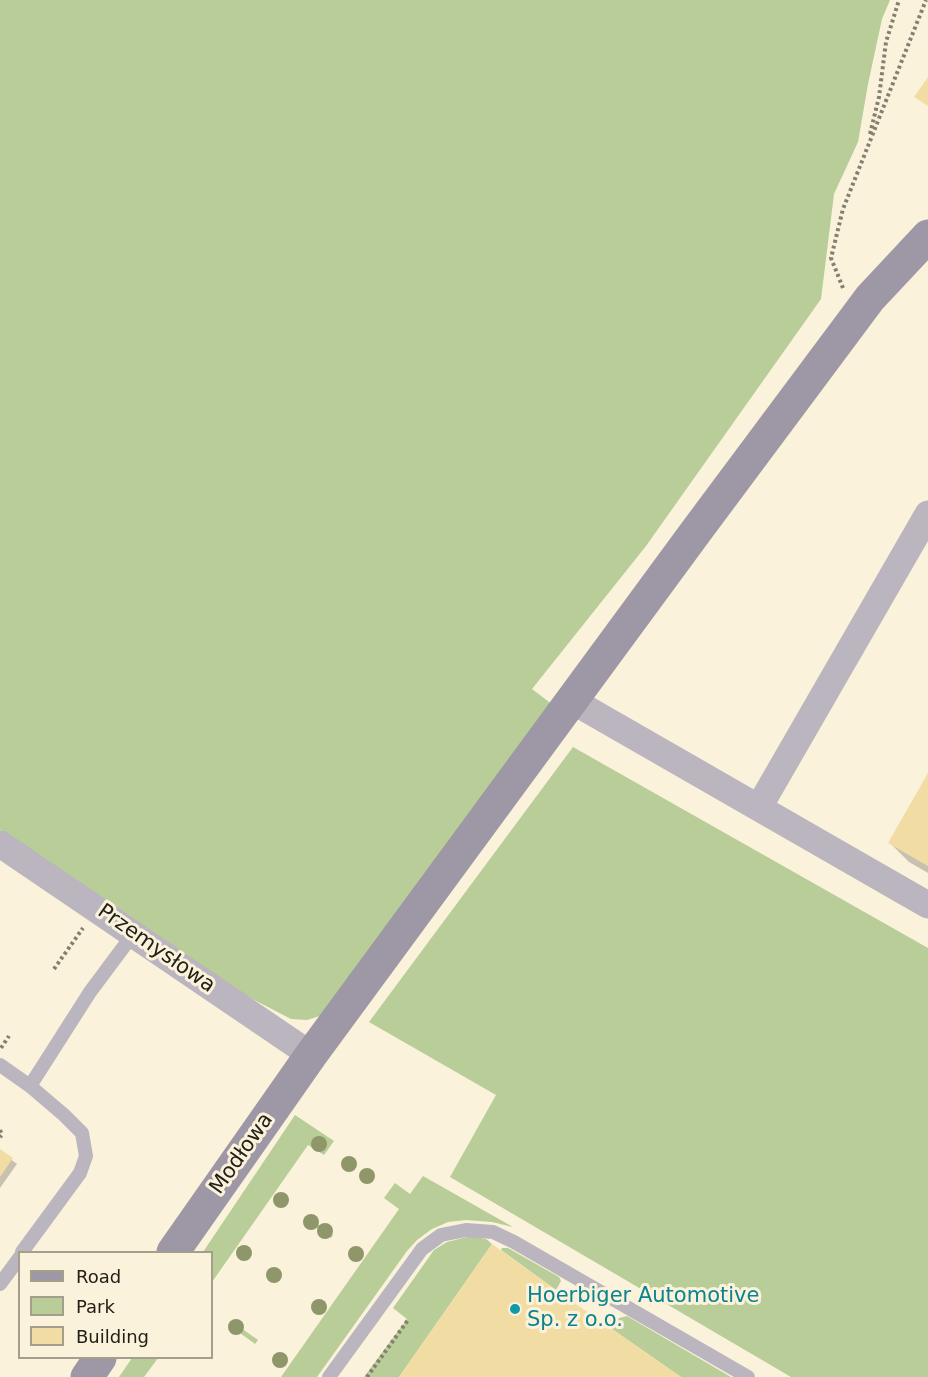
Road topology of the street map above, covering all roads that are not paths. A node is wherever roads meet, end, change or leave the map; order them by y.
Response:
1 (928, 236) edge
2 (928, 514) edge
3 (571, 700) junction
4 (759, 807) junction
5 (0, 844) edge
6 (928, 905) edge
7 (134, 933) junction
8 (311, 1055) junction
9 (0, 1065) edge
10 (30, 1086) junction
11 (23, 1251) edge
12 (174, 1251) edge
13 (18, 1260) edge
14 (0, 1284) edge
15 (99, 1359) edge
16 (87, 1377) edge
17 (329, 1377) edge
18 (748, 1377) edge

1 - 3 street, Modłowa
2 - 4 street
3 - 4 street
3 - 8 street, Modłowa
4 - 6 street
5 - 7 street, Przemysłowa
7 - 8 street, Przemysłowa
7 - 10 lane
8 - 12 street, Modłowa
9 - 10 lane
10 - 11 lane
13 - 14 lane
15 - 16 street
17 - 18 lane

